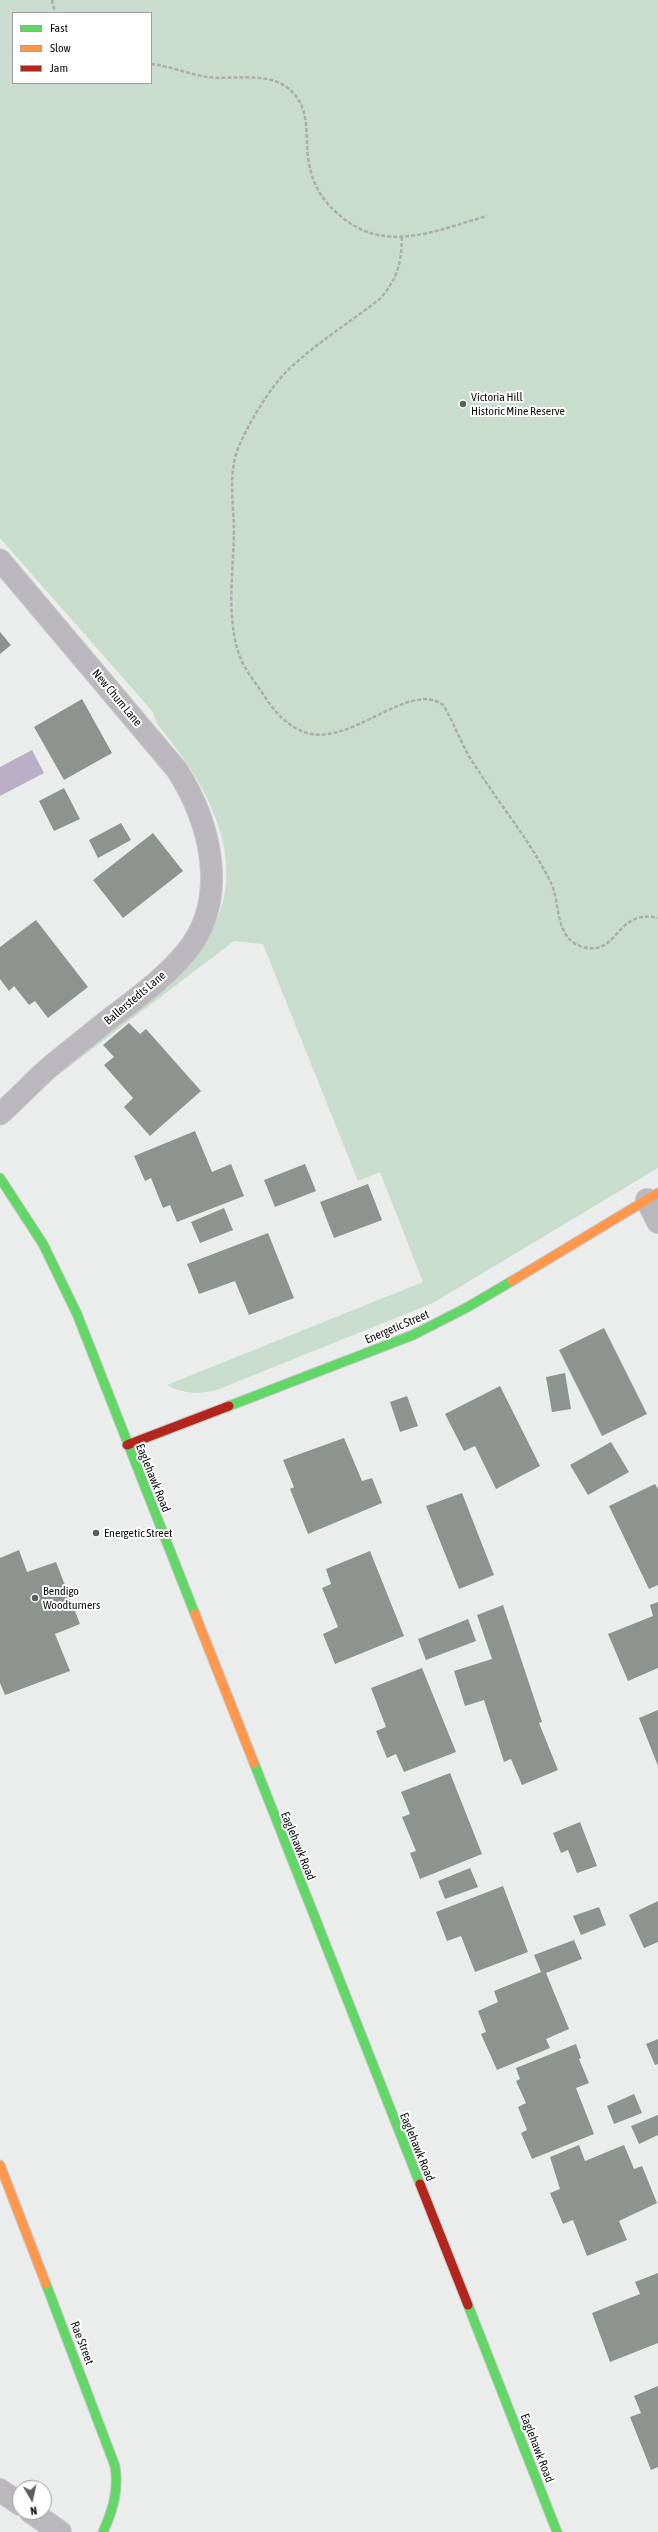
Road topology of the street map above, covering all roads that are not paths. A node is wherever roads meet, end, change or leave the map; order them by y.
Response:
1 (0, 560) edge
2 (209, 849) joint
3 (0, 1114) edge
4 (0, 1178) edge
5 (652, 1196) edge
6 (658, 1222) edge
7 (127, 1445) junction
8 (0, 2165) edge
9 (0, 2490) edge
10 (12, 2498) edge
11 (43, 2520) edge
12 (60, 2532) edge
13 (103, 2532) edge
14 (557, 2532) edge

1 - 2 lane, New Chum Lane
2 - 3 lane, Ballerstedts Lane
4 - 7 main road, Eaglehawk Road
5 - 6 street
5 - 7 main road, Energetic Street
7 - 14 main road, Eaglehawk Road
8 - 13 main road, Rae Street
9 - 10 street
11 - 12 street

